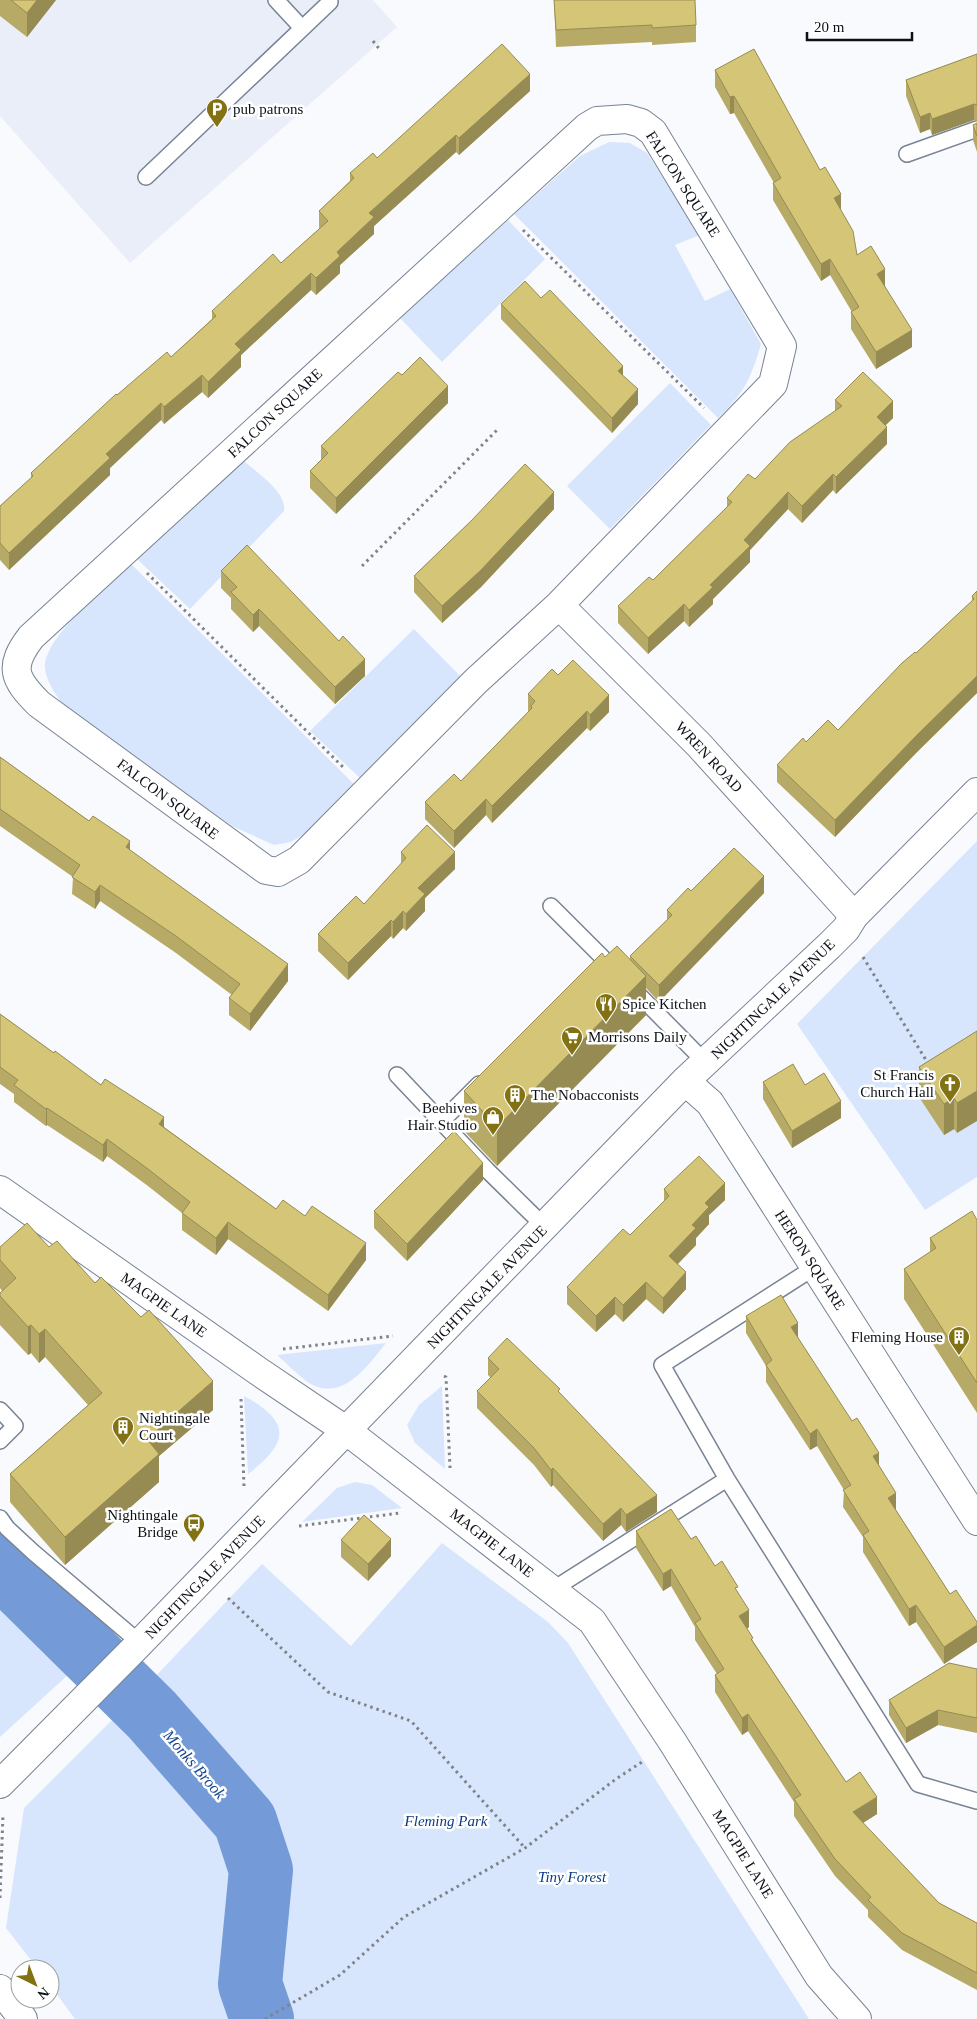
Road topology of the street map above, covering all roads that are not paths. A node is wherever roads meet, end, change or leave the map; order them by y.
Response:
1 (276, 0) edge
2 (330, 2) dead end
3 (302, 28) junction
4 (977, 129) edge
5 (908, 154) dead end
6 (146, 177) dead end
7 (559, 605) junction
8 (977, 792) edge
9 (551, 906) dead end
10 (850, 922) junction
11 (706, 1063) junction
12 (491, 1072) edge
13 (397, 1075) dead end
14 (685, 1081) junction
15 (441, 1122) junction
16 (0, 1190) edge
17 (545, 1227) junction
18 (815, 1267) junction
19 (0, 1410) edge
20 (347, 1431) junction
21 (0, 1440) edge
22 (727, 1479) junction
23 (0, 1518) edge
24 (977, 1521) edge
25 (552, 1590) junction
26 (139, 1645) junction
27 (0, 1784) edge
28 (977, 1801) edge
29 (0, 1990) edge
30 (23, 2019) edge
31 (857, 2019) edge

1 - 3 lane
2 - 3 lane
3 - 6 lane
4 - 5 lane
7 - 7 street, FALCON SQUARE
7 - 10 street, WREN ROAD
8 - 10 street, NIGHTINGALE AVENUE
9 - 11 lane
10 - 11 street, NIGHTINGALE AVENUE
11 - 14 street, NIGHTINGALE AVENUE
12 - 15 lane
13 - 15 lane
14 - 17 street, NIGHTINGALE AVENUE
14 - 18 street, HERON SQUARE
15 - 17 lane
16 - 20 street, MAGPIE LANE
17 - 20 street, NIGHTINGALE AVENUE
18 - 22 lane
18 - 24 street, HERON SQUARE
19 - 21 lane
20 - 25 street, MAGPIE LANE
20 - 26 street, NIGHTINGALE AVENUE
22 - 25 lane
22 - 28 lane
23 - 26 lane
25 - 31 street, MAGPIE LANE
26 - 27 street, NIGHTINGALE AVENUE
29 - 30 street

